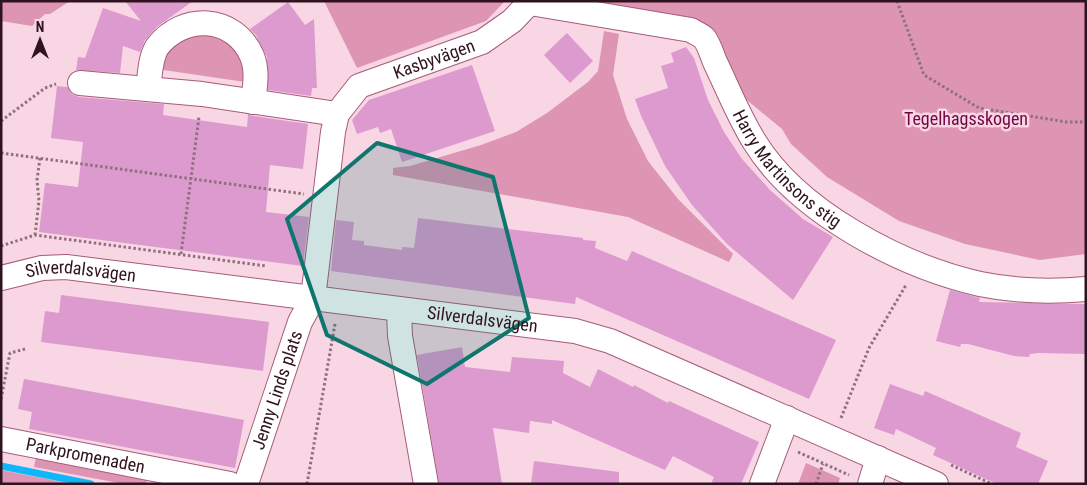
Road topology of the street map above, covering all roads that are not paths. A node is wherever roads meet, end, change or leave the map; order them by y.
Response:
1 (530, 2) edge
2 (80, 83) road end
3 (148, 89) junction
4 (253, 102) junction
5 (337, 114) junction
6 (1, 278) edge
7 (1086, 289) edge
8 (313, 298) junction
9 (399, 310) junction
10 (787, 418) junction
11 (1, 439) edge
12 (878, 458) junction
13 (860, 480) edge
14 (230, 484) edge
15 (246, 484) edge
16 (426, 484) edge
17 (762, 484) edge
18 (936, 484) edge

1 - 5 street, Kasbyvägen
1 - 7 street, Harry Martinsons stig
2 - 3 street
3 - 4 street
3 - 4 street
4 - 5 street
5 - 8 street, Kasbyvägen
6 - 8 street, Silverdalsvägen
8 - 9 street, Silverdalsvägen
8 - 15 street, Jenny Linds plats
9 - 10 street, Silverdalsvägen
9 - 16 street
10 - 12 street, Silverdalsvägen
10 - 17 street
11 - 14 street, Parkpromenaden
12 - 13 street
12 - 18 street, Silverdalsvägen

